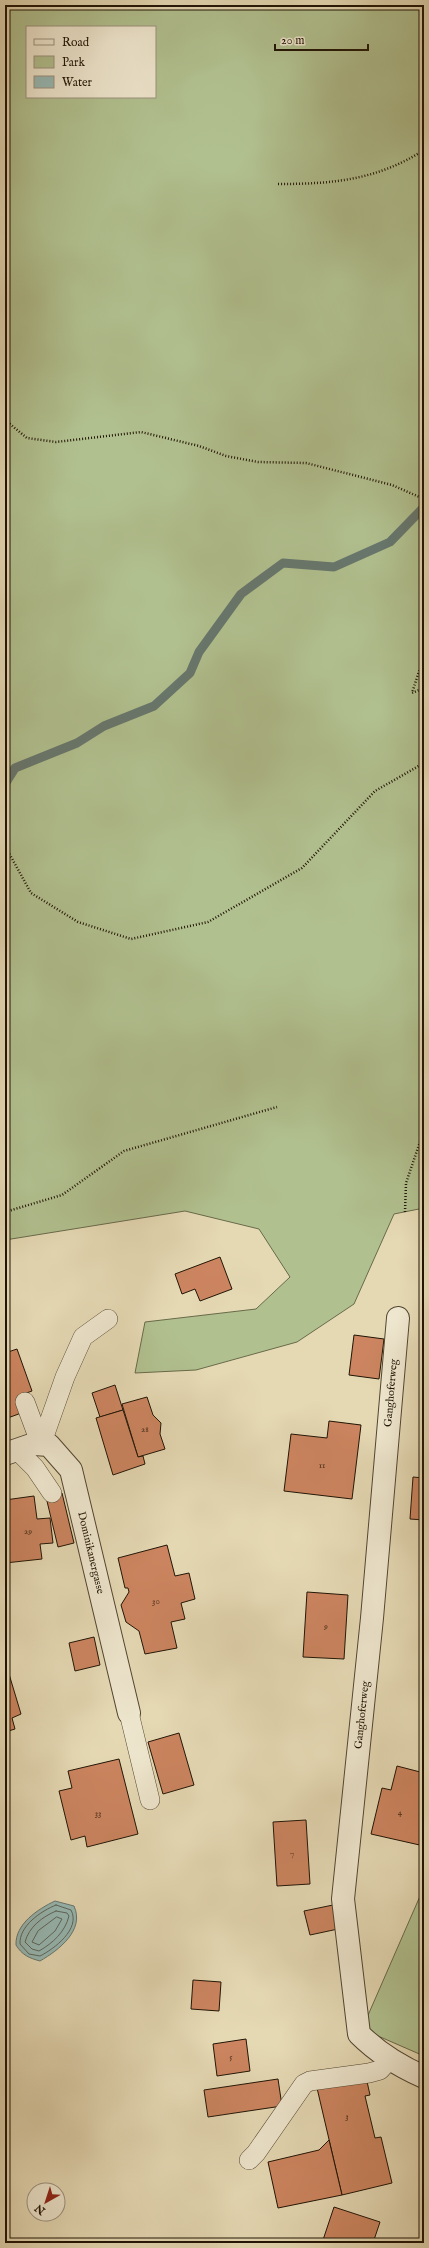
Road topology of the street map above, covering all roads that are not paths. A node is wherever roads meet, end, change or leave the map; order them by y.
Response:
1 (398, 1318) dead end
2 (108, 1319) dead end
3 (25, 1402) dead end
4 (41, 1445) junction
5 (11, 1452) edge
6 (52, 1493) dead end
7 (129, 1713) joint
8 (150, 1800) dead end
9 (389, 2060) junction
10 (424, 2078) edge
11 (249, 2160) dead end

1 - 9 street, Ganghoferweg
2 - 4 lane
3 - 4 lane
4 - 5 street
4 - 7 street, Dominikanergasse
5 - 6 lane
7 - 8 lane
9 - 10 street, Ganghoferweg
9 - 11 lane

